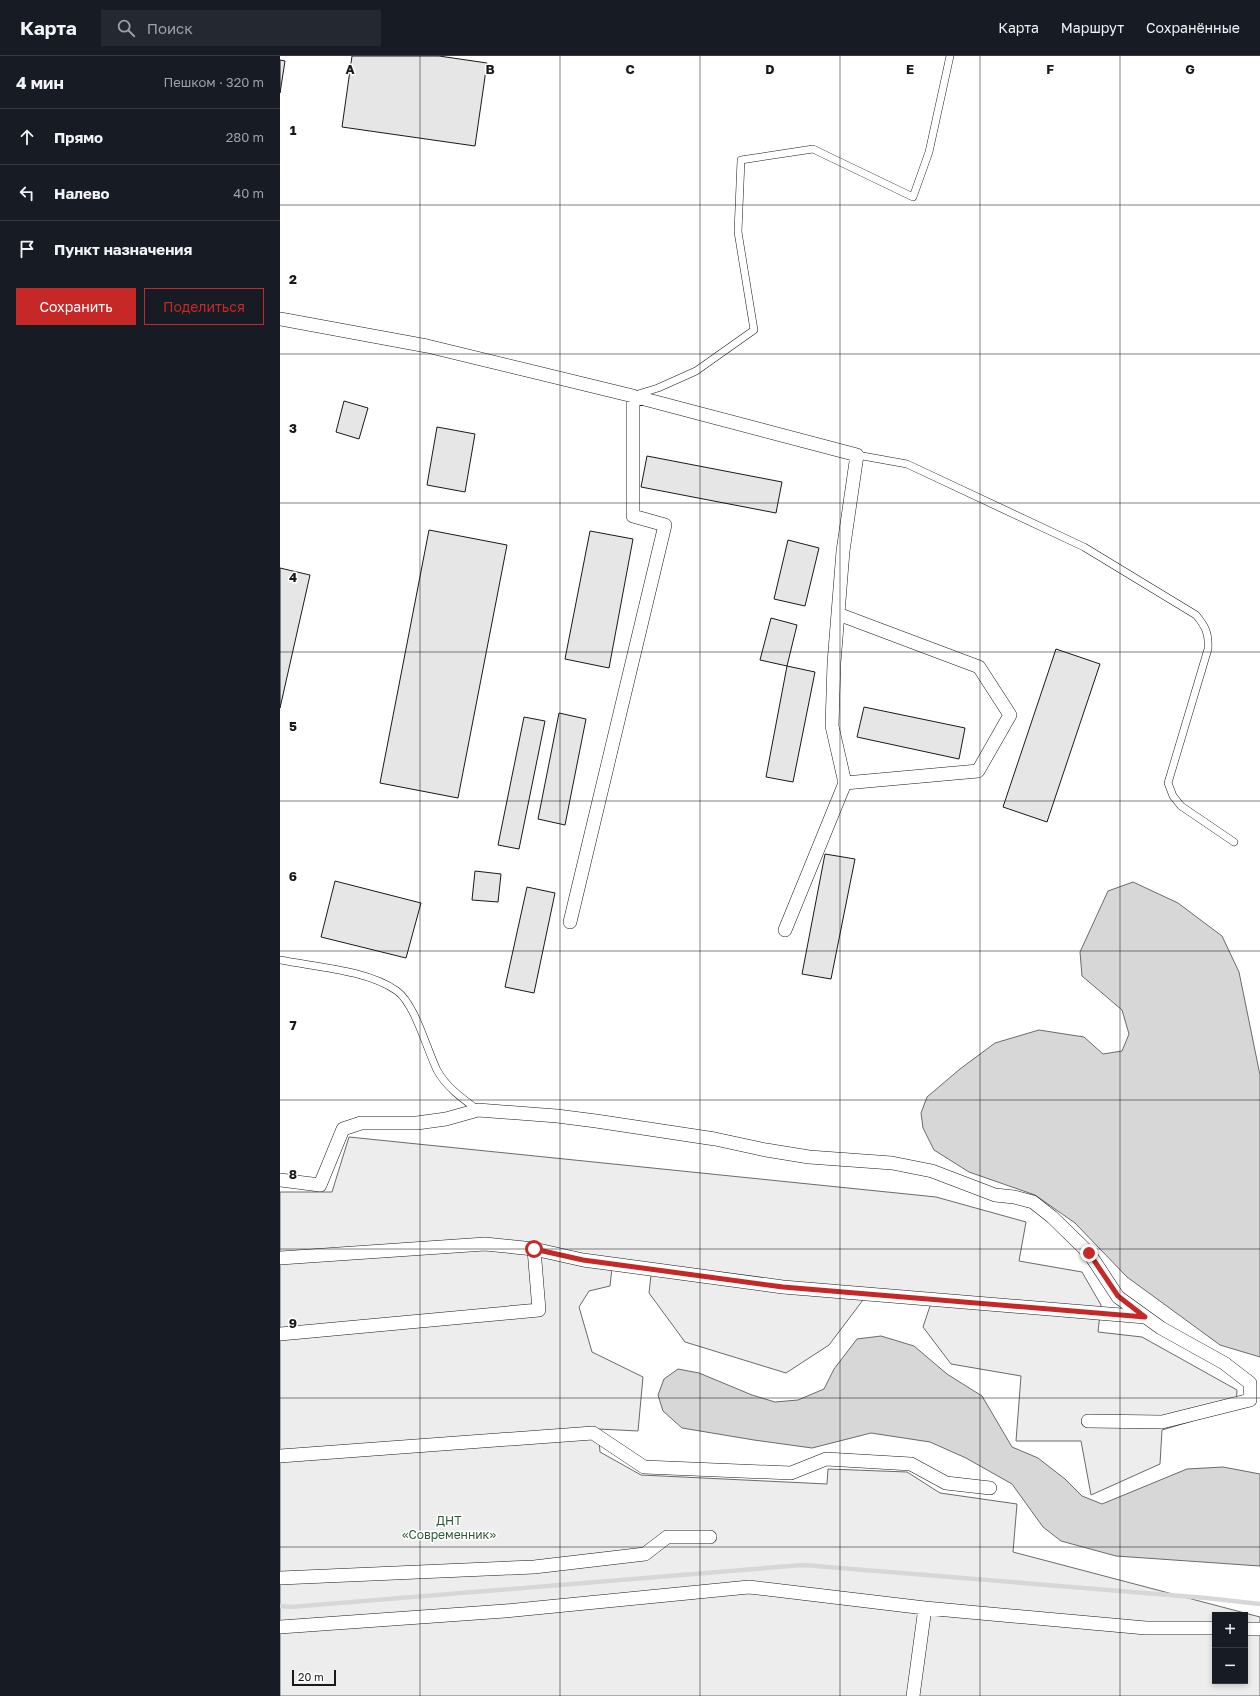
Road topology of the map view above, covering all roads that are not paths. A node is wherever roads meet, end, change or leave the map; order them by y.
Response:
1 (950, 56) edge
2 (280, 319) edge
3 (633, 396) junction
4 (857, 454) junction
5 (838, 614) junction
6 (845, 783) junction
7 (1234, 842) dead end
8 (570, 922) dead end
9 (785, 930) dead end
10 (280, 960) edge
11 (478, 1110) junction
12 (280, 1180) edge
13 (534, 1249) junction
14 (280, 1258) edge
15 (1145, 1317) junction
16 (280, 1334) edge
17 (1088, 1421) dead end
18 (280, 1456) edge
19 (990, 1488) dead end
20 (710, 1537) dead end
21 (280, 1578) edge
22 (925, 1608) junction
23 (280, 1627) edge
24 (1212, 1628) edge
25 (1248, 1629) edge
26 (1260, 1629) edge
27 (913, 1696) edge

1 - 3 lane
2 - 3 street
3 - 4 street
3 - 8 street
4 - 5 street
4 - 7 lane
5 - 6 street
5 - 6 street
6 - 9 street
10 - 11 lane
11 - 12 street
11 - 15 street
13 - 14 street
13 - 15 street
13 - 16 street
15 - 17 street
18 - 19 street
20 - 21 street
22 - 23 street
22 - 24 street
22 - 27 street
25 - 26 street

